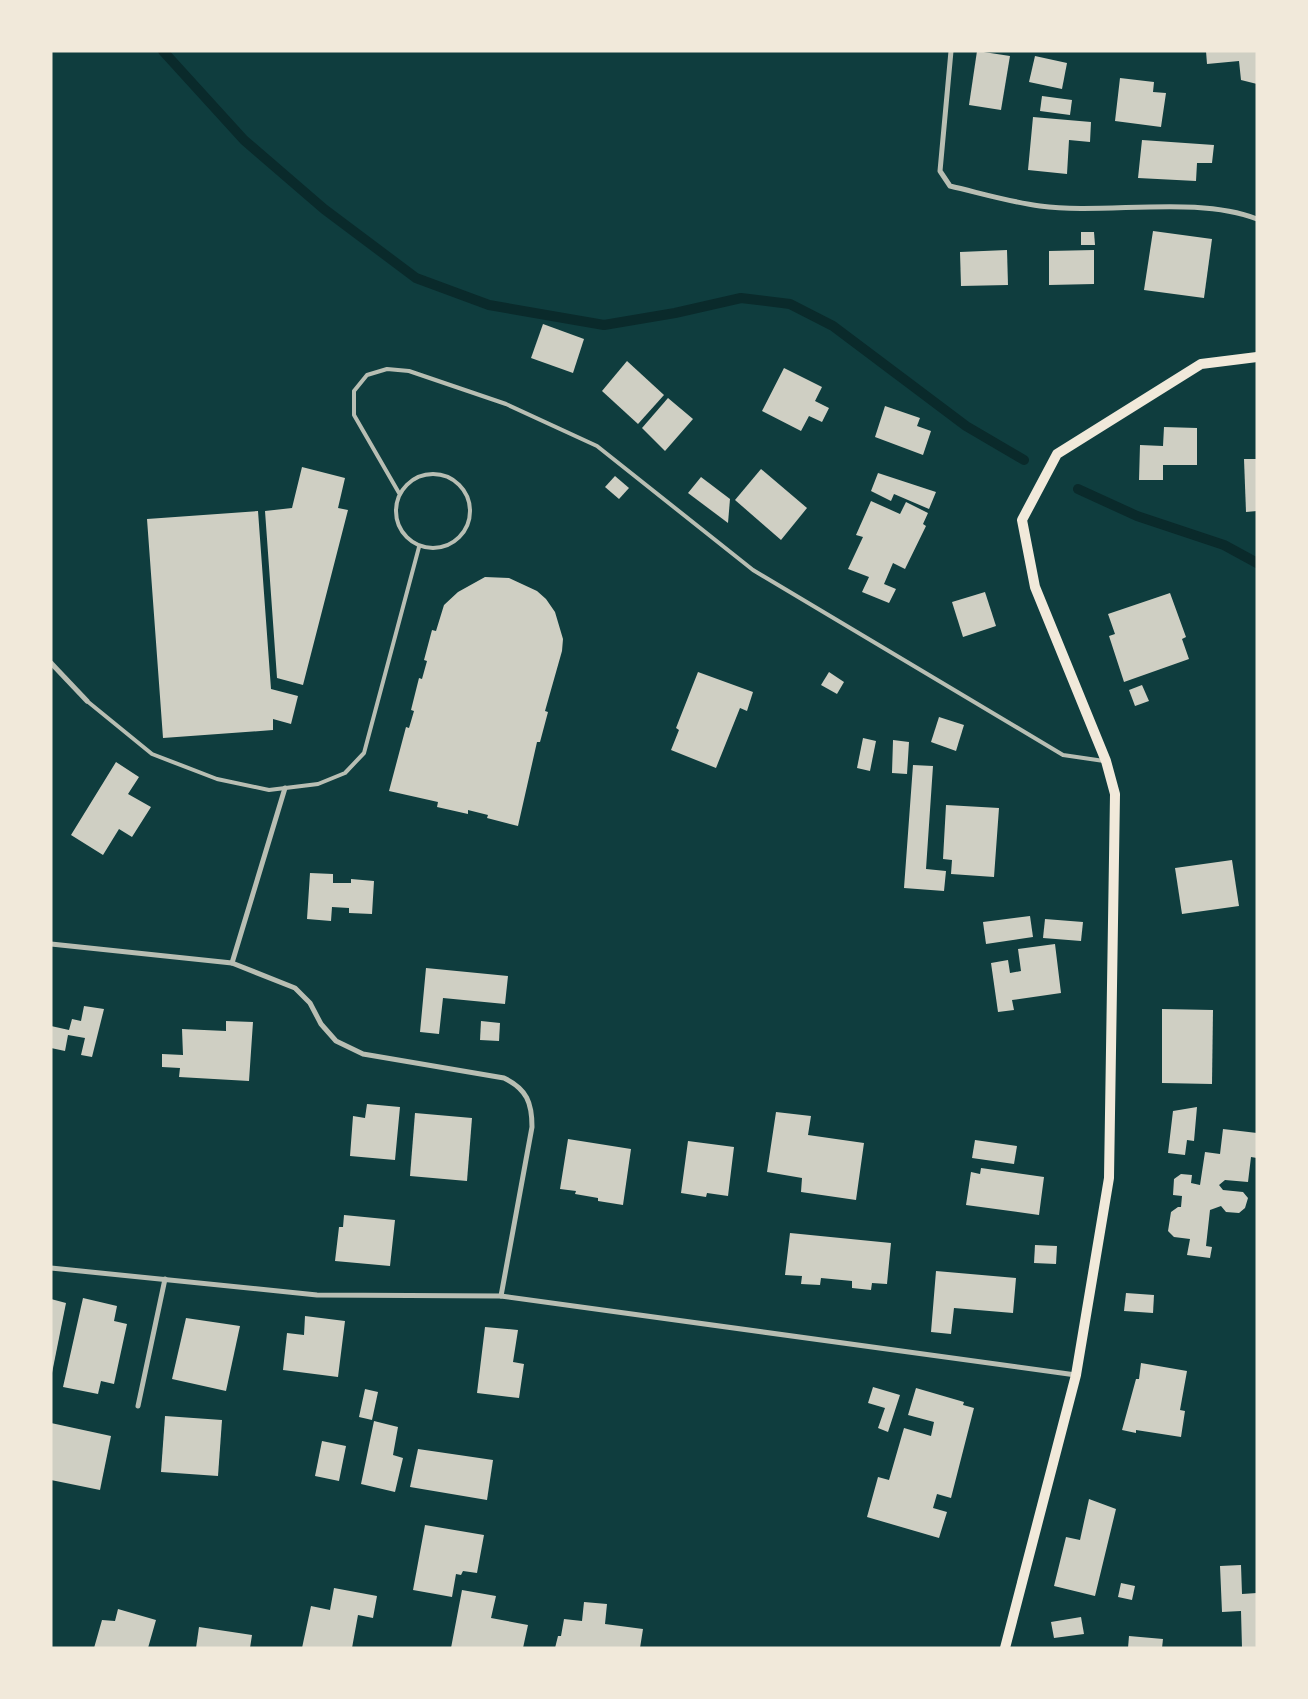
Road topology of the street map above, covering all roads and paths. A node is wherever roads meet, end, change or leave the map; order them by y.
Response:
1 (951, 51) edge
2 (1257, 219) edge
3 (1257, 357) edge
4 (399, 493) junction
5 (419, 547) junction
6 (51, 663) edge
7 (87, 701) joint
8 (1106, 761) junction
9 (285, 788) junction
10 (51, 944) edge
11 (232, 963) junction
12 (51, 1268) edge
13 (165, 1279) junction
14 (501, 1296) junction
15 (1076, 1375) junction
16 (138, 1406) dead end
17 (1005, 1648) edge

1 - 2 street
3 - 8 main road
4 - 5 lane
4 - 5 lane
4 - 8 lane
5 - 9 lane
6 - 7 street
7 - 9 lane
8 - 15 main road
9 - 11 street
10 - 11 street
11 - 14 street
12 - 13 street
13 - 14 street
13 - 16 street
14 - 15 street
15 - 17 main road

